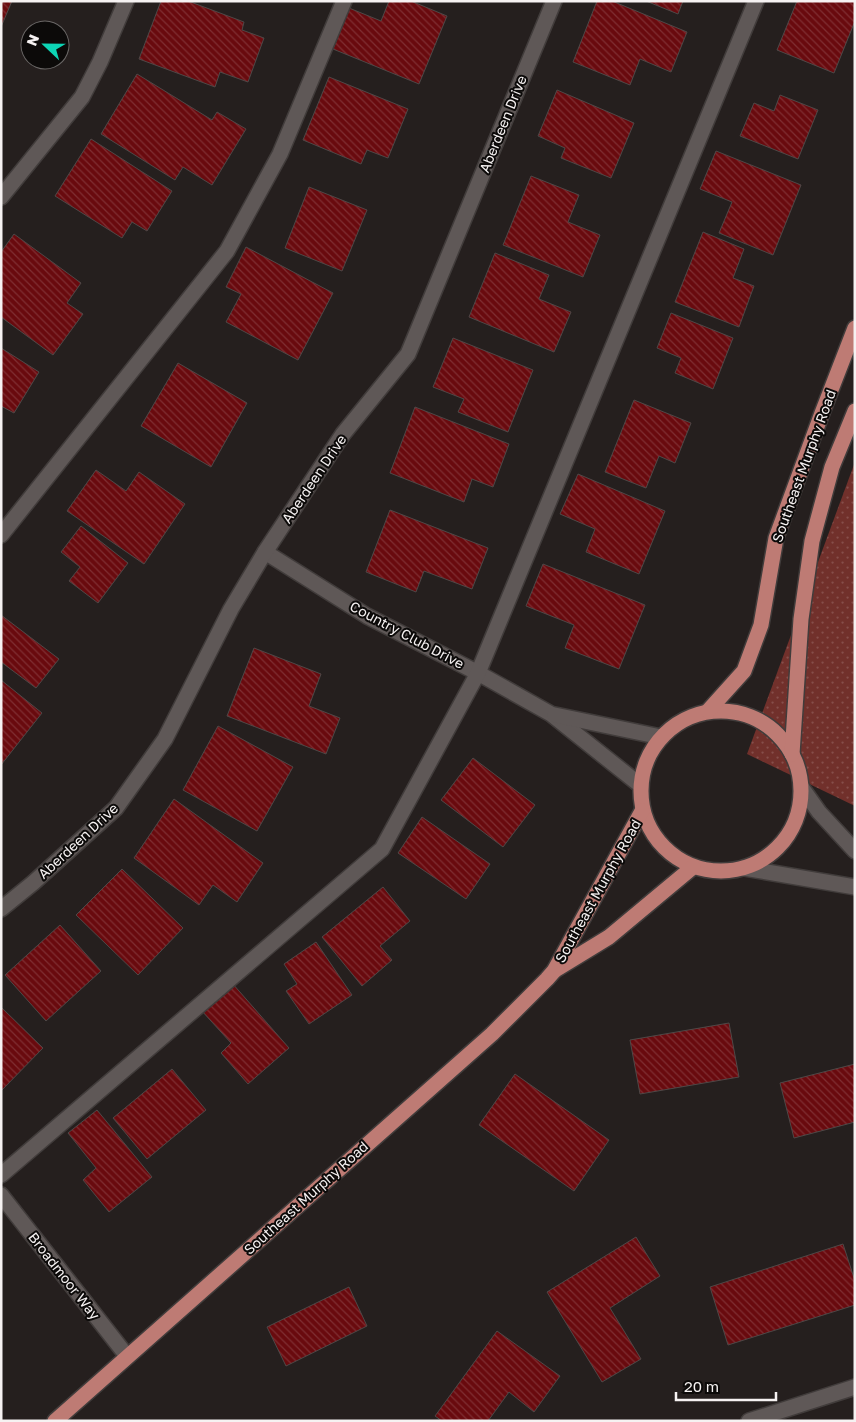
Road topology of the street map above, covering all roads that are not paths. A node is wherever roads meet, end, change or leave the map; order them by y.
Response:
1 (126, 1) edge
2 (344, 1) edge
3 (554, 1) edge
4 (756, 1) edge
5 (1, 197) edge
6 (855, 328) edge
7 (855, 411) edge
8 (1, 535) edge
9 (265, 552) junction
10 (478, 673) junction
11 (708, 711) junction
12 (551, 714) junction
13 (661, 737) junction
14 (792, 754) junction
15 (640, 785) junction
16 (802, 788) junction
17 (642, 811) junction
18 (855, 851) edge
19 (693, 867) junction
20 (744, 868) junction
21 (855, 887) edge
22 (1, 909) edge
23 (554, 971) junction
24 (1, 1176) edge
25 (1, 1195) edge
26 (127, 1356) junction
27 (855, 1387) edge
28 (55, 1421) edge
29 (749, 1421) edge

1 - 5 street
2 - 8 street
3 - 9 street, Aberdeen Drive
4 - 10 street
6 - 11 main road, Southeast Murphy Road
7 - 14 main road, Southeast Murphy Road
9 - 10 street, Country Club Drive
9 - 22 street, Aberdeen Drive
10 - 12 street, Country Club Drive
10 - 24 street
11 - 13 main road
11 - 14 main road
12 - 13 street, Country Club Drive
12 - 15 street, Country Club Drive
13 - 15 main road
14 - 16 main road
15 - 17 main road
16 - 18 street
16 - 20 main road
17 - 19 main road
17 - 23 main road, Southeast Murphy Road
19 - 20 main road
19 - 23 main road, Southeast Murphy Road
20 - 21 street
23 - 26 main road, Southeast Murphy Road
25 - 26 street, Broadmoor Way
26 - 28 main road, Southeast Murphy Road
27 - 29 street

